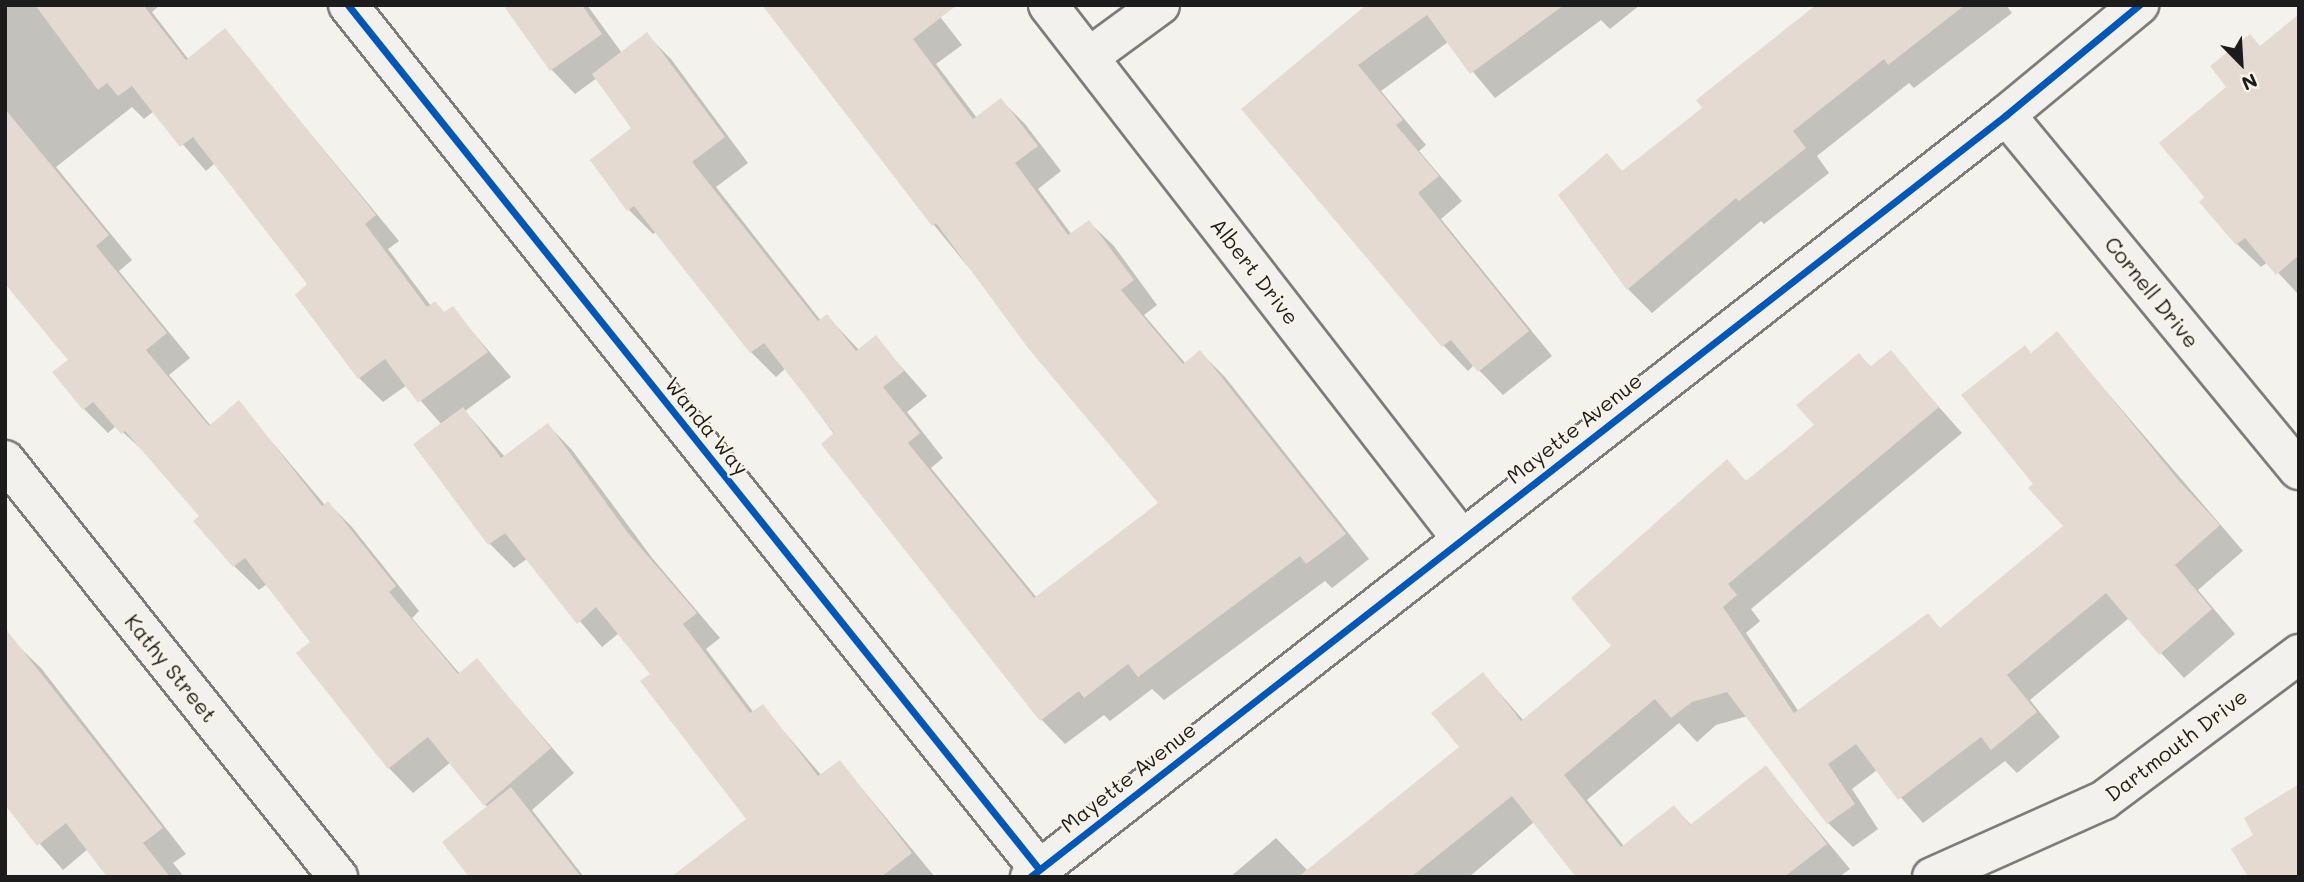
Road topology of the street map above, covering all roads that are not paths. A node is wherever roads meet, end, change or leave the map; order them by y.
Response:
1 (348, 5) edge
2 (1048, 5) edge
3 (1160, 5) edge
4 (2139, 5) edge
5 (1089, 57) junction
6 (2006, 114) junction
7 (5, 460) edge
8 (2299, 470) edge
9 (1461, 538) junction
10 (2299, 654) edge
11 (1035, 873) edge
12 (338, 877) edge
13 (1932, 877) edge

1 - 11 street, Wanda Way
2 - 5 street, Albert Drive
3 - 5 street
4 - 6 street, Mayette Avenue
5 - 9 street, Albert Drive
6 - 8 street, Cornell Drive
6 - 9 street, Mayette Avenue
7 - 12 street, Kathy Street
9 - 11 street, Mayette Avenue
10 - 13 street, Dartmouth Drive

